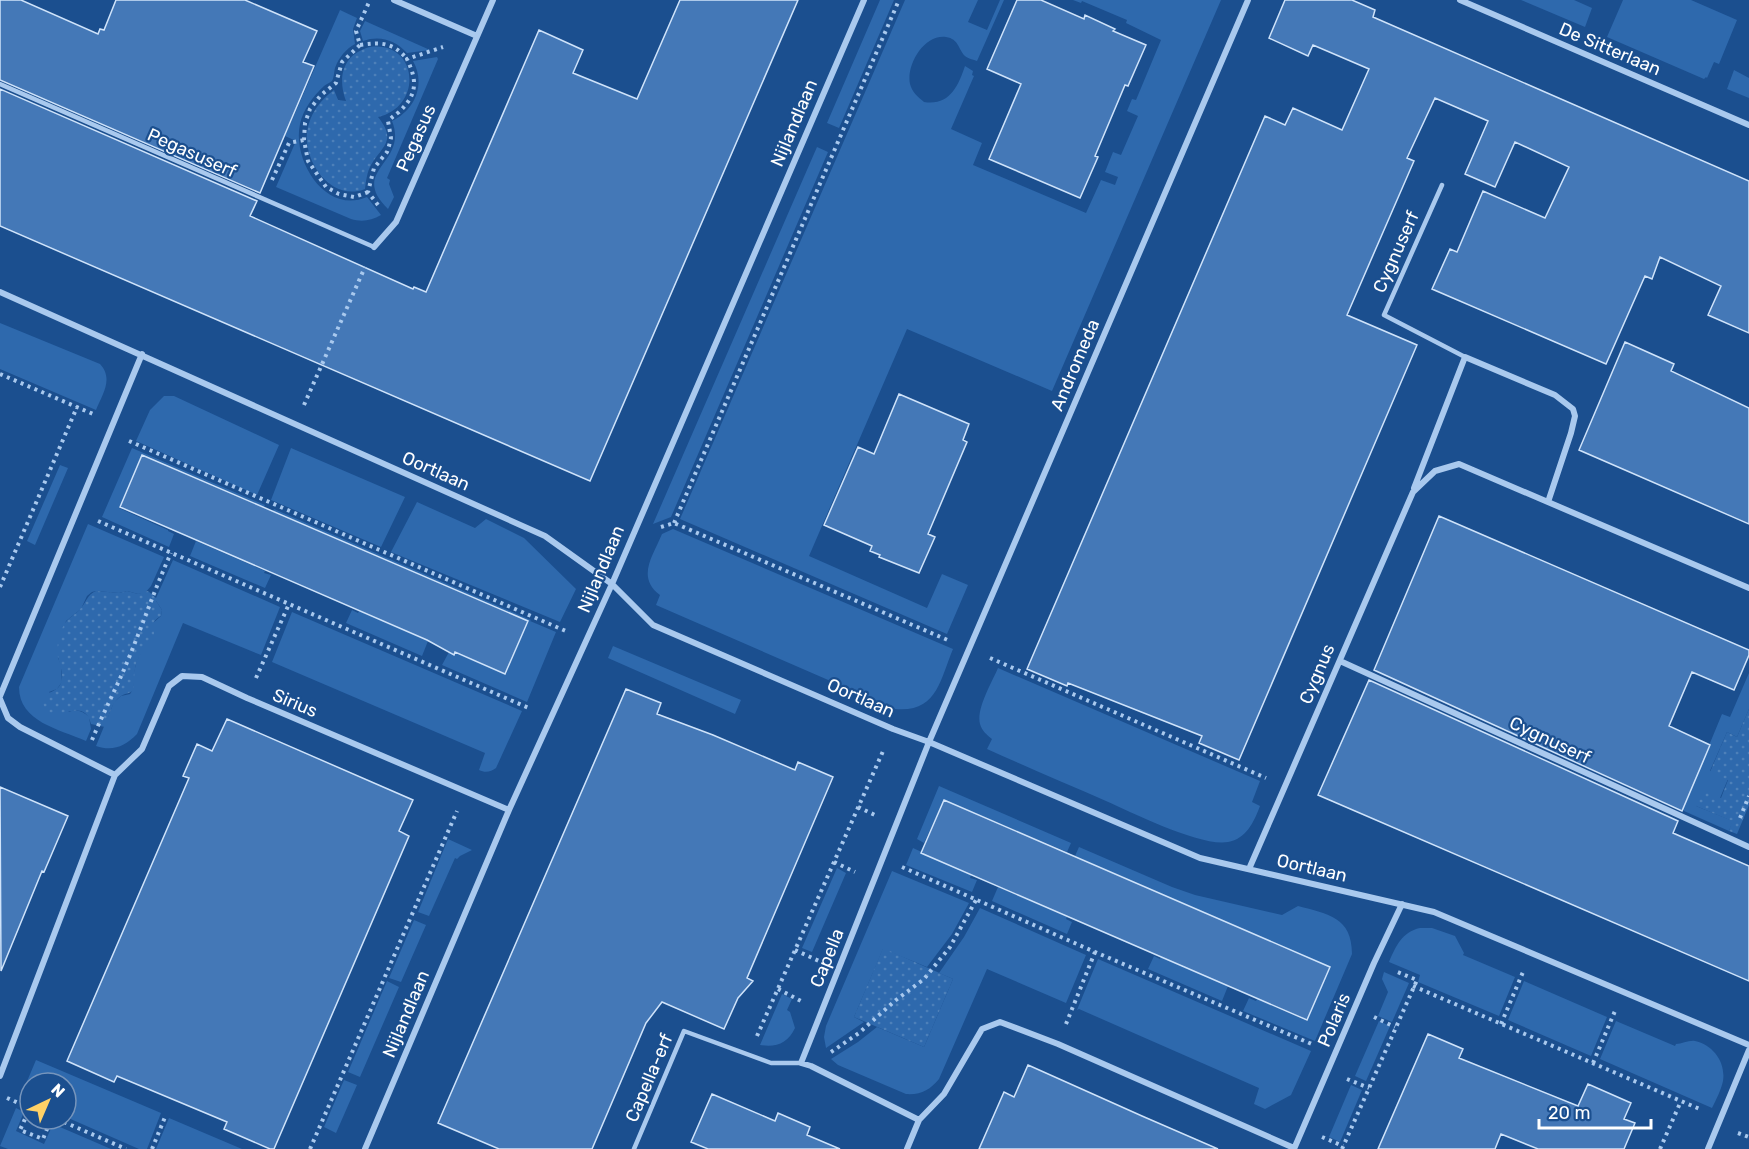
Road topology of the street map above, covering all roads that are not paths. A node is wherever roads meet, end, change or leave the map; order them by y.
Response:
1 (394, 0) edge
2 (493, 0) edge
3 (864, 0) edge
4 (1248, 0) edge
5 (1460, 0) edge
6 (477, 36) junction
7 (0, 84) edge
8 (1749, 125) edge
9 (1442, 185) dead end
10 (374, 247) joint
11 (0, 292) edge
12 (142, 354) junction
13 (1465, 357) junction
14 (1413, 492) junction
15 (1548, 502) junction
16 (612, 584) junction
17 (1749, 588) edge
18 (1340, 661) junction
19 (0, 698) edge
20 (1, 707) edge
21 (928, 742) junction
22 (115, 775) junction
23 (509, 810) junction
24 (1749, 847) edge
25 (1249, 869) junction
26 (1402, 904) junction
27 (1749, 1048) edge
28 (801, 1063) junction
29 (0, 1076) edge
30 (919, 1120) junction
31 (365, 1149) edge
32 (634, 1149) edge
33 (907, 1149) edge
34 (1294, 1149) edge
35 (1708, 1149) edge

1 - 6 street
2 - 6 street, Pegasus
3 - 16 street, Nijlandlaan
4 - 21 street, Andromeda
5 - 8 street, De Sitterlaan
6 - 10 street, Pegasus
7 - 10 lane, Pegasuserf
9 - 13 lane, Cygnuserf
11 - 12 street, Oortlaan
12 - 16 street, Oortlaan
12 - 19 street
13 - 14 street, Cygnus
13 - 15 street
14 - 15 street, Cygnus
14 - 18 street, Cygnus
15 - 17 street, Cygnus
16 - 21 street, Oortlaan
16 - 23 street, Nijlandlaan
18 - 24 street, Cygnuserf
18 - 25 street, Cygnus
19 - 20 street
20 - 22 street
21 - 25 street, Oortlaan
21 - 28 street, Capella
22 - 23 street, Sirius
22 - 29 street, Sirius
23 - 31 street, Nijlandlaan
25 - 26 street, Oortlaan
26 - 27 street, Oortlaan
26 - 34 street, Polaris
27 - 35 street
28 - 30 street
28 - 32 lane, Capella-erf
30 - 33 street
30 - 34 street

